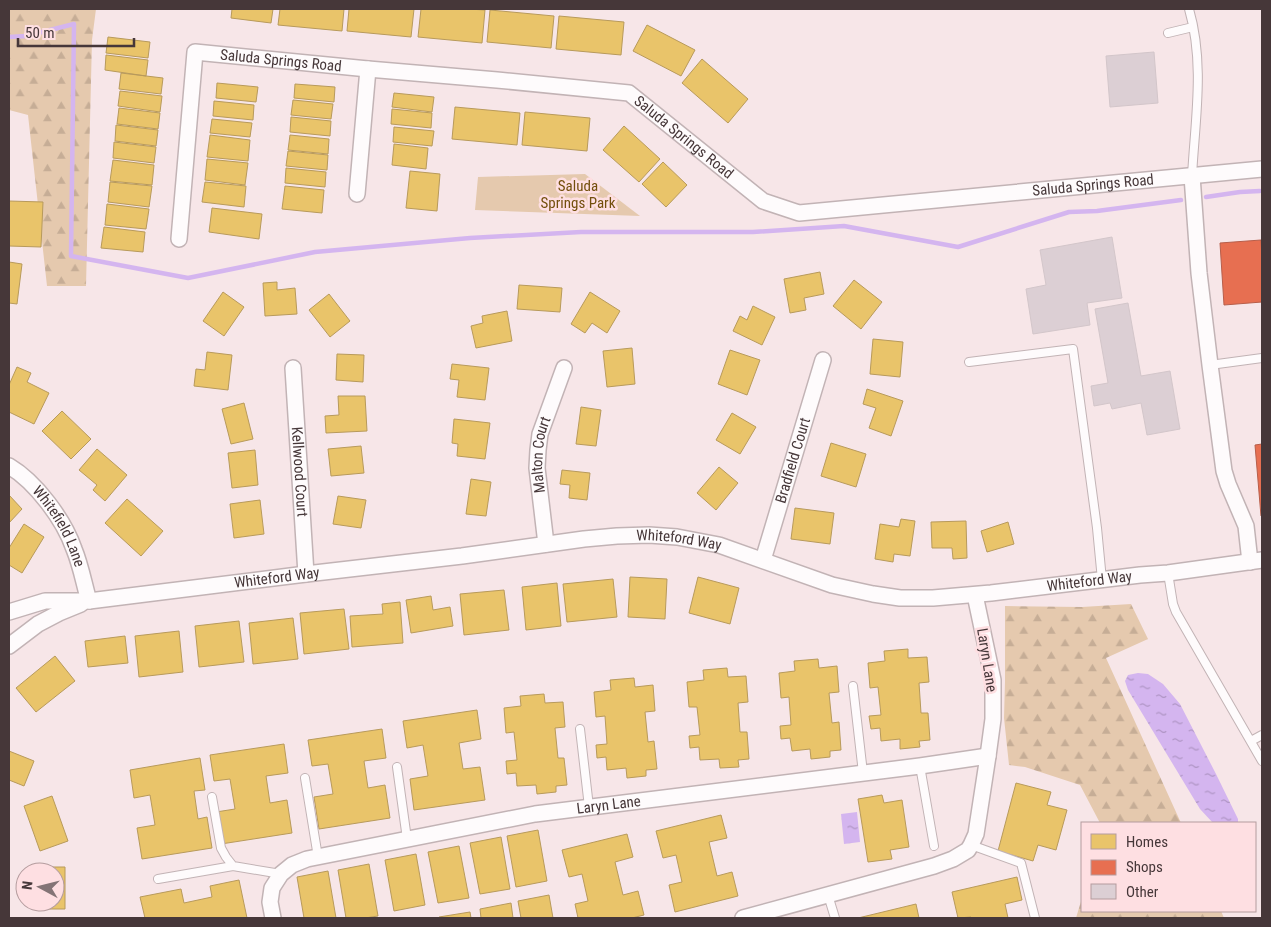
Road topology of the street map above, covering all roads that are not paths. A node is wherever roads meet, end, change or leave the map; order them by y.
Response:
1 (1189, 9) edge
2 (1193, 27) junction
3 (1168, 32) dead end
4 (368, 69) junction
5 (1262, 169) edge
6 (1192, 176) junction
7 (357, 194) dead end
8 (179, 239) dead end
9 (1262, 358) edge
10 (824, 360) dead end
11 (969, 362) dead end
12 (1210, 365) junction
13 (293, 368) dead end
14 (564, 368) dead end
15 (9, 466) edge
16 (546, 544) junction
17 (763, 560) junction
18 (1256, 561) edge
19 (1168, 573) junction
20 (306, 574) junction
21 (1102, 580) junction
22 (975, 595) junction
23 (89, 601) junction
24 (9, 612) edge
25 (9, 646) edge
26 (853, 686) dead end
27 (580, 729) dead end
28 (1262, 735) edge
29 (1251, 741) junction
30 (988, 756) junction
31 (1262, 761) edge
32 (920, 766) junction
33 (397, 767) dead end
34 (863, 773) junction
35 (305, 778) dead end
36 (212, 797) dead end
37 (589, 807) junction
38 (407, 839) junction
39 (970, 845) junction
40 (934, 846) dead end
41 (318, 857) junction
42 (233, 866) junction
43 (281, 874) junction
44 (158, 878) dead end
45 (828, 895) junction
46 (272, 918) edge
47 (744, 918) edge
48 (835, 918) edge
49 (1035, 918) edge

1 - 2 lane
2 - 3 lane
2 - 6 lane
4 - 6 street, Saluda Springs Road
4 - 7 street
4 - 8 street, Saluda Springs Road
5 - 6 street, Saluda Springs Road
6 - 12 street
9 - 12 lane
10 - 17 street, Bradfield Court
11 - 21 lane
12 - 18 street
13 - 20 street, Kellwood Court
14 - 16 street, Malton Court
15 - 23 street, Whitefield Lane
16 - 17 street, Whiteford Way
16 - 20 street, Whiteford Way
17 - 22 street, Whiteford Way
18 - 19 street, Whiteford Way
19 - 21 street, Whiteford Way
19 - 29 lane
20 - 23 street, Whiteford Way
21 - 22 street, Whiteford Way
22 - 30 street, Laryn Lane
23 - 24 street, Whiteford Way
23 - 25 street, Whiteford Way
26 - 34 lane
27 - 37 lane
28 - 29 lane
29 - 31 lane
30 - 32 street, Laryn Lane
30 - 39 street, Laryn Lane
32 - 34 street, Laryn Lane
32 - 40 lane
33 - 38 lane
34 - 37 street, Laryn Lane
35 - 41 lane
36 - 42 lane
37 - 38 street, Laryn Lane
38 - 41 street, Laryn Lane
39 - 45 street
39 - 49 lane
41 - 43 street, Laryn Lane
42 - 43 lane
42 - 44 lane
43 - 46 street
45 - 47 street
45 - 48 lane

